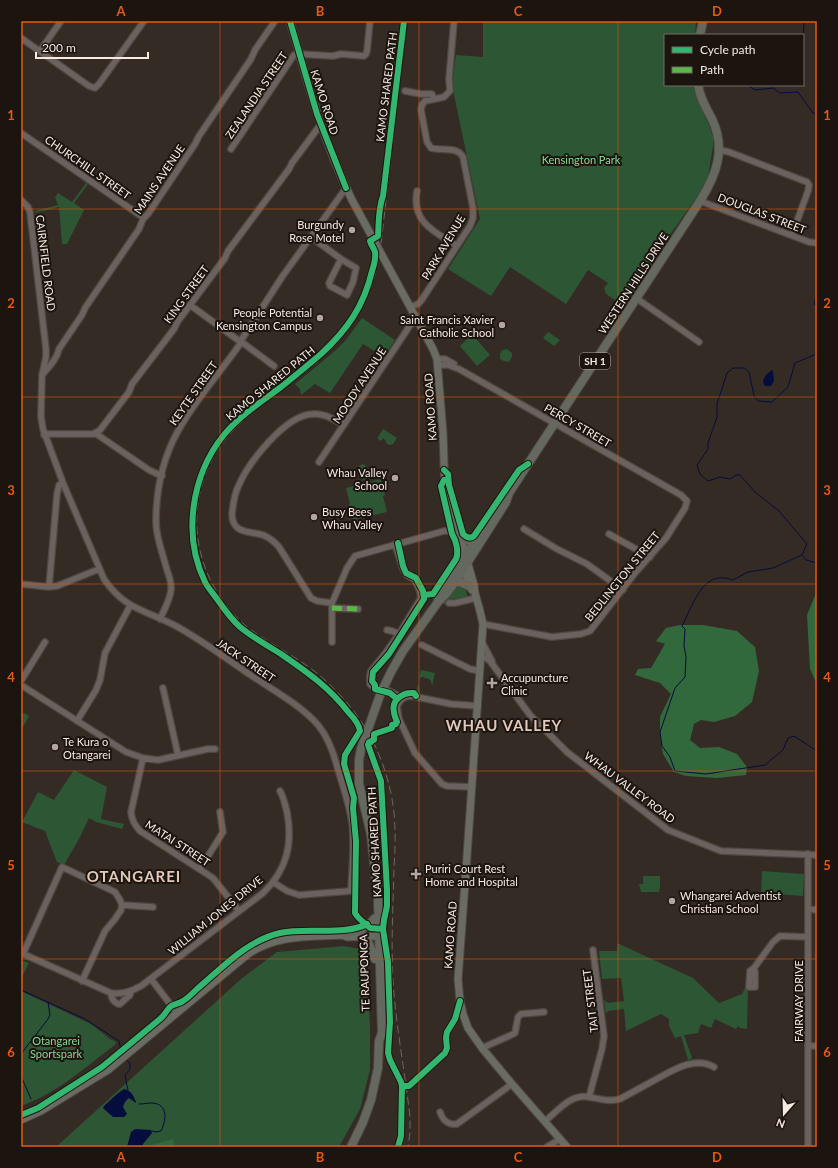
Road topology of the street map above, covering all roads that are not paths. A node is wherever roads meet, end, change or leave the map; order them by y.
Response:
1 (61, 21) edge
2 (144, 21) edge
3 (275, 21) edge
4 (290, 21) edge
5 (370, 21) edge
6 (454, 21) edge
7 (699, 21) edge
8 (703, 21) edge
9 (700, 34) edge
10 (700, 34) edge
11 (21, 38) edge
12 (40, 51) junction
13 (299, 54) junction
14 (698, 86) edge
15 (405, 91) dead end
16 (434, 99) junction
17 (321, 124) junction
18 (21, 133) edge
19 (231, 149) dead end
20 (719, 150) junction
21 (346, 188) junction
22 (417, 190) dead end
23 (21, 200) edge
24 (700, 200) junction
25 (144, 218) junction
26 (792, 235) junction
27 (311, 236) junction
28 (817, 243) edge
29 (457, 246) junction
30 (341, 259) junction
31 (636, 298) junction
32 (190, 305) junction
33 (410, 307) junction
34 (418, 321) junction
35 (241, 341) junction
36 (699, 342) dead end
37 (58, 351) junction
38 (46, 353) junction
39 (438, 362) junction
40 (274, 366) dead end
41 (42, 375) junction
42 (554, 423) junction
43 (344, 425) junction
44 (95, 433) junction
45 (44, 435) junction
46 (319, 462) dead end
47 (162, 476) junction
48 (64, 483) junction
49 (445, 489) junction
50 (509, 493) junction
51 (687, 501) joint
52 (451, 522) junction
53 (524, 529) dead end
54 (444, 531) junction
55 (609, 534) dead end
56 (458, 536) junction
57 (475, 540) junction
58 (395, 544) junction
59 (650, 557) junction
60 (465, 560) junction
61 (99, 569) junction
62 (455, 582) junction
63 (21, 584) edge
64 (469, 586) junction
65 (48, 587) junction
66 (622, 590) junction
67 (475, 596) junction
68 (438, 602) junction
69 (450, 602) dead end
70 (130, 606) junction
71 (332, 606) junction
72 (358, 609) dead end
73 (160, 619) junction
74 (483, 624) junction
75 (387, 630) dead end
76 (399, 634) junction
77 (45, 642) dead end
78 (332, 642) dead end
79 (482, 642) junction
80 (422, 645) dead end
81 (481, 658) junction
82 (494, 665) junction
83 (480, 671) junction
84 (21, 681) edge
85 (21, 685) edge
86 (163, 688) dead end
87 (379, 690) junction
88 (401, 699) junction
89 (478, 706) junction
90 (77, 721) junction
91 (215, 749) dead end
92 (178, 755) junction
93 (143, 758) junction
94 (472, 787) junction
95 (280, 791) dead end
96 (220, 812) dead end
97 (808, 854) junction
98 (817, 855) edge
99 (200, 869) junction
100 (273, 882) junction
101 (122, 905) junction
102 (153, 907) dead end
103 (808, 909) junction
104 (817, 910) edge
105 (239, 911) junction
106 (374, 919) junction
107 (344, 934) junction
108 (376, 934) junction
109 (364, 936) junction
110 (808, 937) junction
111 (593, 950) dead end
112 (22, 954) edge
113 (375, 959) junction
114 (754, 968) dead end
115 (151, 979) junction
116 (82, 981) junction
117 (131, 991) junction
118 (111, 994) junction
119 (544, 1012) dead end
120 (177, 1013) junction
121 (379, 1041) junction
122 (808, 1046) junction
123 (817, 1046) edge
124 (482, 1048) junction
125 (714, 1067) dead end
126 (512, 1084) junction
127 (589, 1096) junction
128 (440, 1112) dead end
129 (21, 1120) edge
130 (545, 1122) junction
131 (560, 1139) junction
132 (351, 1147) edge
133 (547, 1147) edge
134 (567, 1147) edge
135 (808, 1147) edge

1 - 12 street
2 - 12 street
3 - 25 street, MAINS AVENUE
4 - 13 main road, KAMO ROAD
5 - 13 street
6 - 16 street, PARK AVENUE
7 - 9 highway
8 - 10 highway
11 - 12 street
13 - 17 main road, KAMO ROAD
13 - 19 street, ZEALANDIA STREET
14 - 20 highway, WESTERN HILLS DRIVE / SH 1
15 - 16 street
16 - 29 street, PARK AVENUE
17 - 21 main road, KAMO ROAD
17 - 32 street, KING STREET
18 - 25 street, CHURCHILL STREET
20 - 24 highway, WESTERN HILLS DRIVE / SH 1
20 - 26 street
21 - 27 street, KEYTE STREET
21 - 33 main road, KAMO ROAD
22 - 29 street
23 - 38 street, CAIRNFIELD ROAD
24 - 26 street, DOUGLAS STREET
24 - 31 highway, WESTERN HILLS DRIVE / SH 1
25 - 37 street, MAINS AVENUE
26 - 28 street, DOUGLAS STREET
27 - 30 street
27 - 35 street, KEYTE STREET
29 - 33 street, PARK AVENUE
30 - 30 street
31 - 36 street
31 - 42 highway, WESTERN HILLS DRIVE / SH 1
32 - 35 street
32 - 44 street, KING STREET
33 - 34 main road, KAMO ROAD
34 - 39 main road, KAMO ROAD
34 - 43 street, MOODY AVENUE
35 - 40 street
35 - 47 street, KEYTE STREET
37 - 38 street
37 - 41 street, MAINS AVENUE
38 - 41 street, CAIRNFIELD ROAD
39 - 42 street, PERCY STREET
39 - 49 main road, KAMO ROAD
41 - 45 street, CAIRNFIELD ROAD
42 - 50 highway, WESTERN HILLS DRIVE / SH 1
42 - 51 street, PERCY STREET
43 - 46 street, MOODY AVENUE
43 - 71 street
44 - 45 street
44 - 47 street
45 - 48 street, CAIRNFIELD ROAD
47 - 73 street, KEYTE STREET
48 - 61 street, JACK STREET
48 - 65 street
49 - 52 main road, KAMO ROAD
49 - 56 main road, KAMO ROAD
50 - 57 highway, WESTERN HILLS DRIVE / SH 1
50 - 60 highway, TE RAUPONGA / SH 1
51 - 59 street, BEDLINGTON STREET
52 - 54 street
52 - 56 main road, KAMO ROAD
53 - 66 street
54 - 56 street
54 - 58 street
55 - 59 street
56 - 57 highway
56 - 60 main road, KAMO ROAD
57 - 60 highway, WESTERN HILLS DRIVE / SH 1
58 - 71 street
58 - 76 street
59 - 66 street, BEDLINGTON STREET
60 - 62 highway, TE RAUPONGA / SH 1
60 - 64 main road, KAMO ROAD
60 - 67 main road, KAMO ROAD
60 - 68 highway, WESTERN HILLS DRIVE / SH 1
61 - 65 street
61 - 70 street, JACK STREET
62 - 64 highway
62 - 68 highway, TE RAUPONGA / SH 1
63 - 65 street
64 - 67 main road, KAMO ROAD
66 - 74 street, BEDLINGTON STREET
67 - 69 street
67 - 74 main road, KAMO ROAD
68 - 87 highway, TE RAUPONGA / SH 1
70 - 73 street, JACK STREET
70 - 90 street
71 - 72 street
71 - 78 street
73 - 100 street, JACK STREET
74 - 79 main road, KAMO ROAD
75 - 76 street
76 - 87 street
77 - 84 street
79 - 81 main road, KAMO ROAD
79 - 82 street, WHAU VALLEY ROAD
80 - 83 street
81 - 82 street, WHAU VALLEY ROAD
81 - 83 main road, KAMO ROAD
82 - 97 street, WHAU VALLEY ROAD
83 - 89 main road, KAMO ROAD
85 - 90 street
86 - 92 street
87 - 88 street
87 - 106 highway, TE RAUPONGA / SH 1
87 - 108 highway, TE RAUPONGA / SH 1
88 - 89 street
88 - 94 street
89 - 94 main road, KAMO ROAD
90 - 93 street
91 - 92 street
92 - 93 street
93 - 99 street, MATAI STREET
94 - 124 main road, KAMO ROAD
95 - 100 street, WILLIAM JONES DRIVE
96 - 99 street
97 - 98 street, WHAU VALLEY ROAD
97 - 103 street, FAIRWAY DRIVE
99 - 105 street, MATAI STREET
100 - 105 street, WILLIAM JONES DRIVE
101 - 102 street
101 - 112 street
101 - 116 street
103 - 104 street
103 - 110 street, FAIRWAY DRIVE
105 - 115 street, WILLIAM JONES DRIVE
106 - 107 highway
106 - 108 highway, TE RAUPONGA / SH 1
107 - 108 main road
107 - 109 main road
107 - 120 main road
108 - 109 main road
108 - 113 highway, TE RAUPONGA / SH 1
108 - 121 highway, TE RAUPONGA / SH 1
109 - 113 highway
110 - 114 street
110 - 122 street, FAIRWAY DRIVE
111 - 127 street, TAIT STREET
112 - 116 street, WILLIAM JONES DRIVE
113 - 121 highway, TE RAUPONGA / SH 1
115 - 117 street, WILLIAM JONES DRIVE
115 - 120 street
116 - 118 street, WILLIAM JONES DRIVE
117 - 118 street, WILLIAM JONES DRIVE
117 - 118 street, WILLIAM JONES DRIVE
119 - 124 street
120 - 129 main road
121 - 132 highway, TE RAUPONGA / SH 1
122 - 123 street
122 - 135 street, FAIRWAY DRIVE
124 - 126 main road, KAMO ROAD
125 - 127 street
126 - 128 street
126 - 130 main road, KAMO ROAD
127 - 130 street
130 - 131 main road, KAMO ROAD
131 - 133 street
131 - 134 main road, KAMO ROAD

